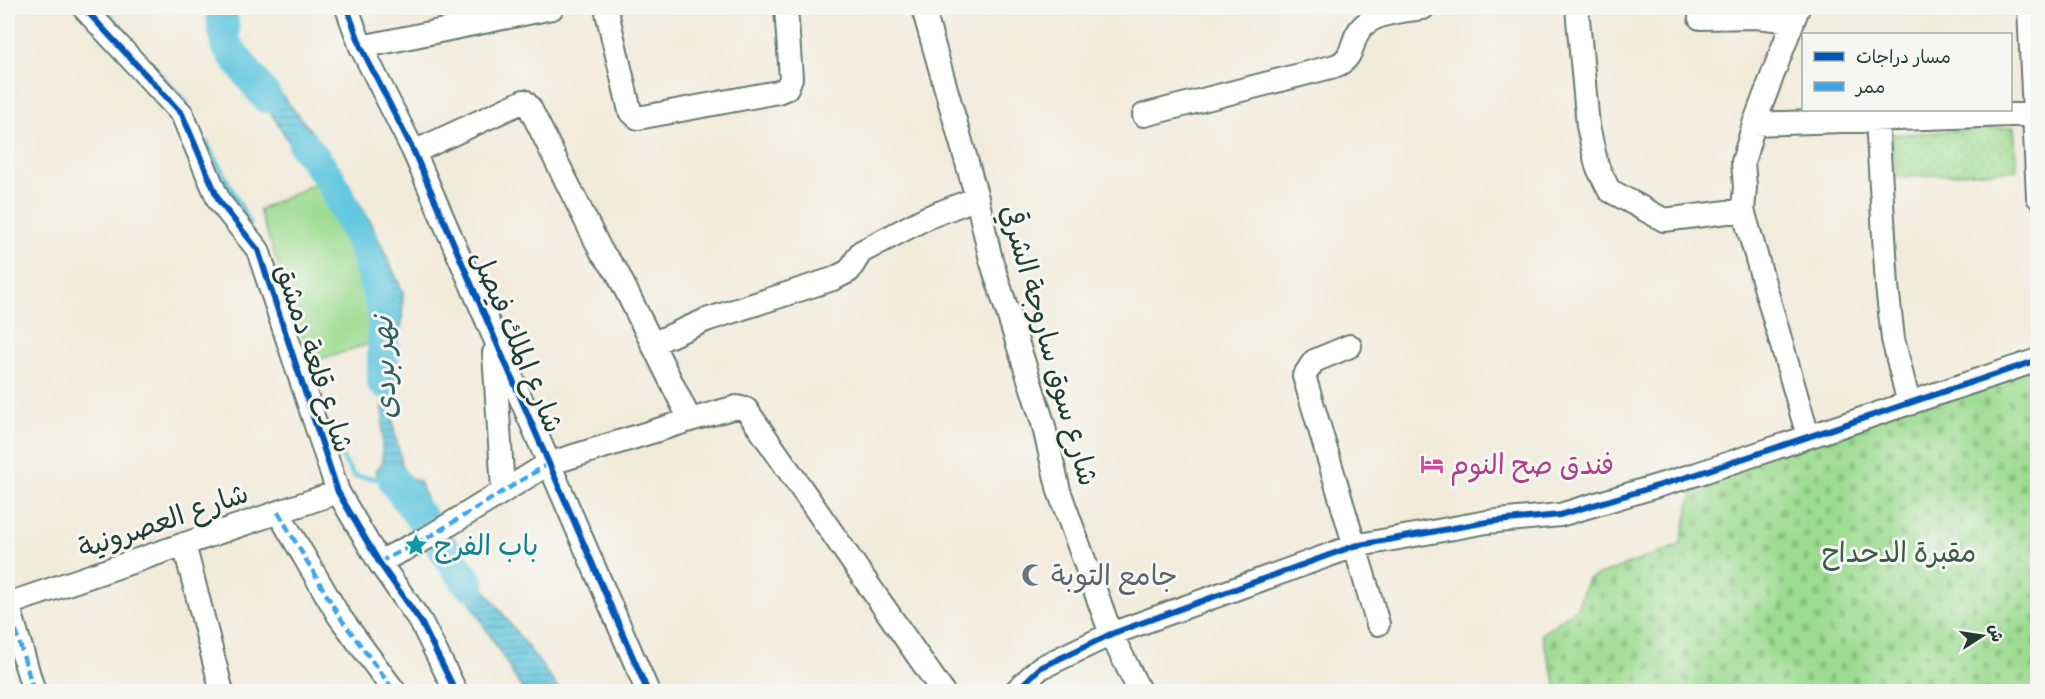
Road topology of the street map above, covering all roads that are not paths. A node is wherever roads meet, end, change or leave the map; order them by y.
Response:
1 (84, 8) edge
2 (347, 8) edge
3 (552, 8) edge
4 (606, 8) edge
5 (786, 8) edge
6 (923, 8) edge
7 (1423, 8) edge
8 (1577, 8) edge
9 (2029, 8) edge
10 (1795, 14) edge
11 (1700, 18) dead end
12 (361, 47) junction
13 (2035, 114) edge
14 (1144, 115) dead end
15 (1877, 119) junction
16 (1754, 124) junction
17 (414, 152) junction
18 (2037, 197) edge
19 (977, 198) junction
20 (1743, 210) junction
21 (493, 335) junction
22 (652, 344) junction
23 (1350, 346) dead end
24 (2037, 360) edge
25 (1909, 404) junction
26 (690, 420) junction
27 (1808, 436) junction
28 (548, 465) junction
29 (503, 489) junction
30 (338, 492) junction
31 (278, 512) junction
32 (184, 544) junction
33 (1354, 546) junction
34 (379, 562) junction
35 (8, 604) edge
36 (1378, 624) dead end
37 (1111, 634) junction
38 (34, 692) edge
39 (222, 692) edge
40 (395, 692) edge
41 (456, 692) edge
42 (648, 692) edge
43 (944, 692) edge
44 (1015, 692) edge
45 (1140, 692) edge

1 - 30 street, شارع قلعة دمشق
2 - 12 street, شارع الملك فيصل
3 - 12 street
4 - 5 street
6 - 19 street, شارع سوق ساروجة الشرقي
7 - 14 street
8 - 20 street
9 - 13 street
10 - 11 street
10 - 16 street
12 - 17 street, شارع الملك فيصل
13 - 15 street
13 - 18 street
15 - 16 street
15 - 25 street
16 - 20 street
17 - 21 street, شارع الملك فيصل
17 - 22 street
19 - 22 street
19 - 37 street, شارع سوق ساروجة الشرقي
20 - 27 street
21 - 28 street, شارع الملك فيصل
21 - 29 street
22 - 26 street
23 - 33 street
24 - 25 street
25 - 27 street
26 - 28 street
26 - 43 street
27 - 33 street
28 - 29 street
28 - 42 street, شارع الملك فيصل
29 - 34 street
30 - 31 street, شارع العصرونية
30 - 34 street, شارع قلعة دمشق
31 - 32 street, شارع العصرونية
31 - 40 street
32 - 35 street, شارع العصرونية
32 - 39 street
33 - 36 street
33 - 37 street
34 - 41 street, شارع قلعة دمشق
35 - 38 street
37 - 44 street
37 - 45 street, شارع سوق ساروجة الشرقي

